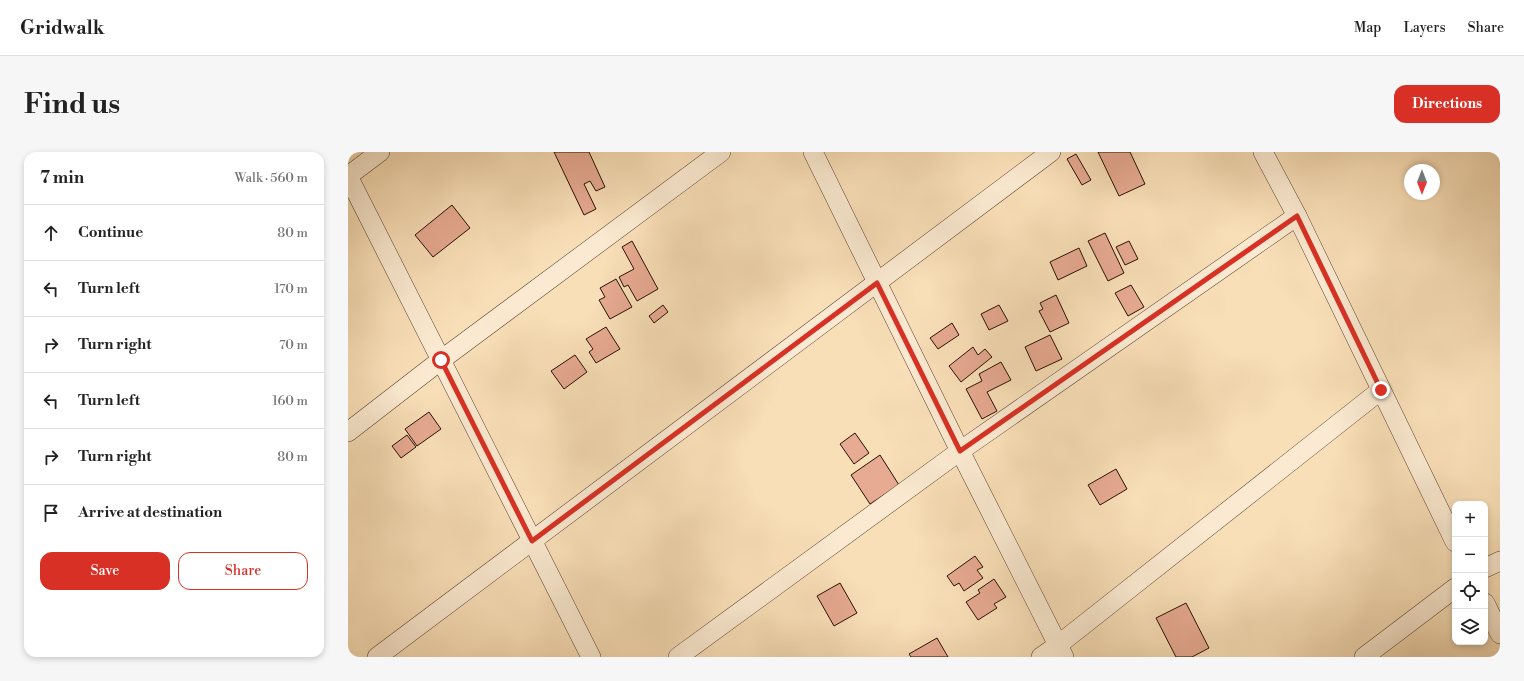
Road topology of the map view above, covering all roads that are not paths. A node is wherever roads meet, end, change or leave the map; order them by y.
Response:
1 (380, 152) edge
2 (721, 152) edge
3 (813, 152) edge
4 (1051, 152) edge
5 (1263, 152) edge
6 (348, 176) edge
7 (1297, 216) junction
8 (877, 283) junction
9 (441, 360) junction
10 (1381, 390) junction
11 (348, 432) edge
12 (960, 451) junction
13 (1453, 537) edge
14 (532, 541) junction
15 (1500, 561) edge
16 (1488, 567) edge
17 (1452, 590) edge
18 (1488, 609) edge
19 (1500, 634) edge
20 (1061, 651) edge
21 (377, 657) edge
22 (591, 657) edge
23 (678, 657) edge
24 (1041, 657) edge
25 (1364, 657) edge

1 - 6 street
2 - 9 street
3 - 8 street
4 - 8 street
5 - 7 street
6 - 9 street
7 - 10 street
7 - 12 street
8 - 12 street
8 - 14 street
9 - 11 street
9 - 14 street
10 - 13 street
10 - 20 street
12 - 20 street
12 - 23 street
14 - 21 street
14 - 22 street
15 - 16 street
17 - 25 street
18 - 19 street
20 - 24 street

